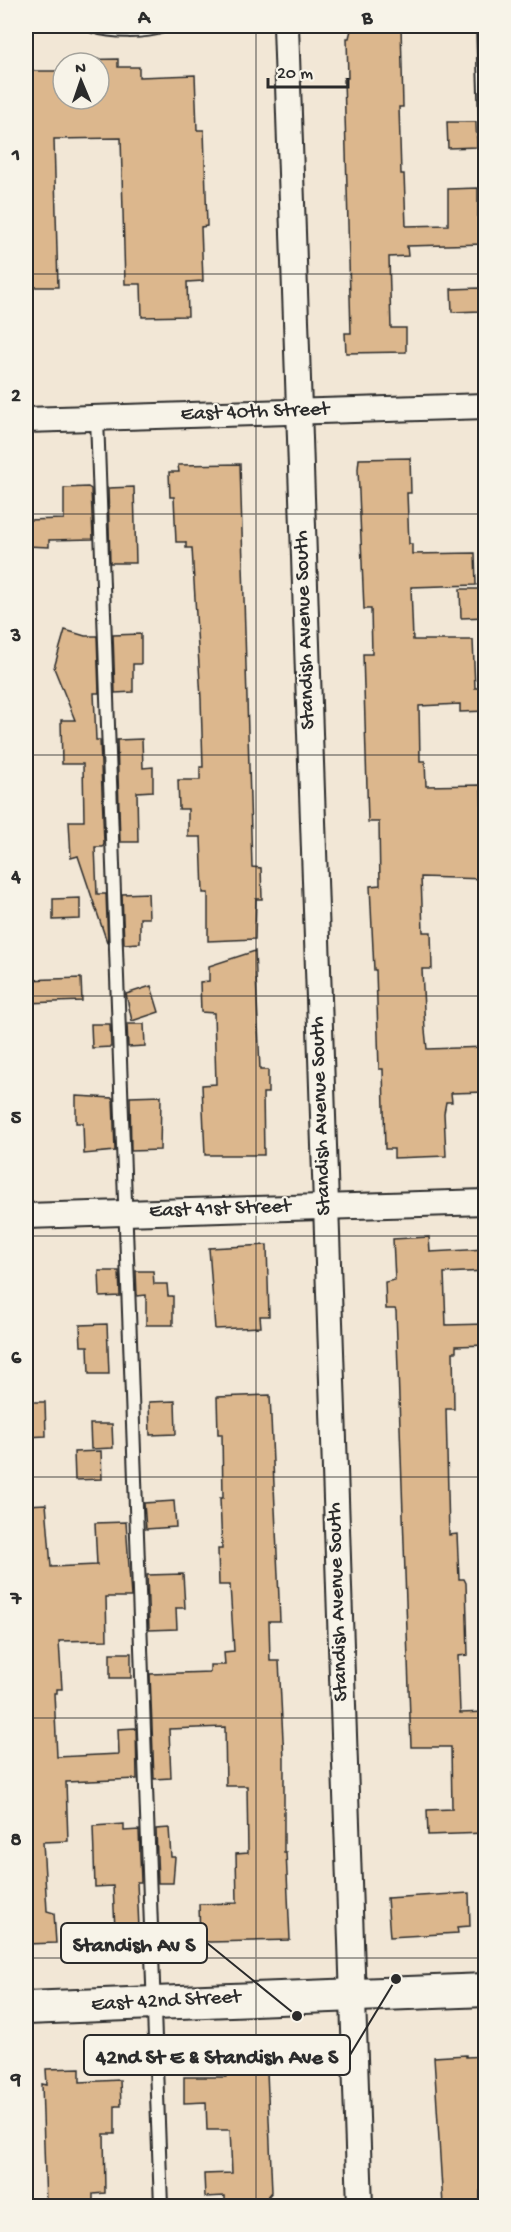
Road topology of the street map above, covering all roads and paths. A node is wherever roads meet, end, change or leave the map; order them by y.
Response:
1 (93, 26) edge
2 (163, 26) edge
3 (285, 26) edge
4 (483, 26) edge
5 (486, 126) edge
6 (486, 406) edge
7 (299, 412) junction
8 (97, 418) junction
9 (26, 420) edge
10 (486, 1202) edge
11 (325, 1207) junction
12 (125, 1213) junction
13 (26, 1216) edge
14 (486, 1990) edge
15 (352, 1994) junction
16 (154, 2002) junction
17 (26, 2008) edge
18 (161, 2206) edge
19 (360, 2206) edge

1 - 2 lane
3 - 7 street, Standish Avenue South
4 - 5 lane
6 - 7 street, East 40th Street
7 - 8 street, East 40th Street
7 - 11 street, Standish Avenue South
8 - 9 street, East 40th Street
8 - 12 lane
10 - 11 street, East 41st Street
11 - 12 street, East 41st Street
11 - 15 street, Standish Avenue South
12 - 13 street, East 41st Street
12 - 16 lane
14 - 15 street, East 42nd Street
15 - 16 street, East 42nd Street
15 - 19 street, Standish Avenue South
16 - 17 street, East 42nd Street
16 - 18 lane

